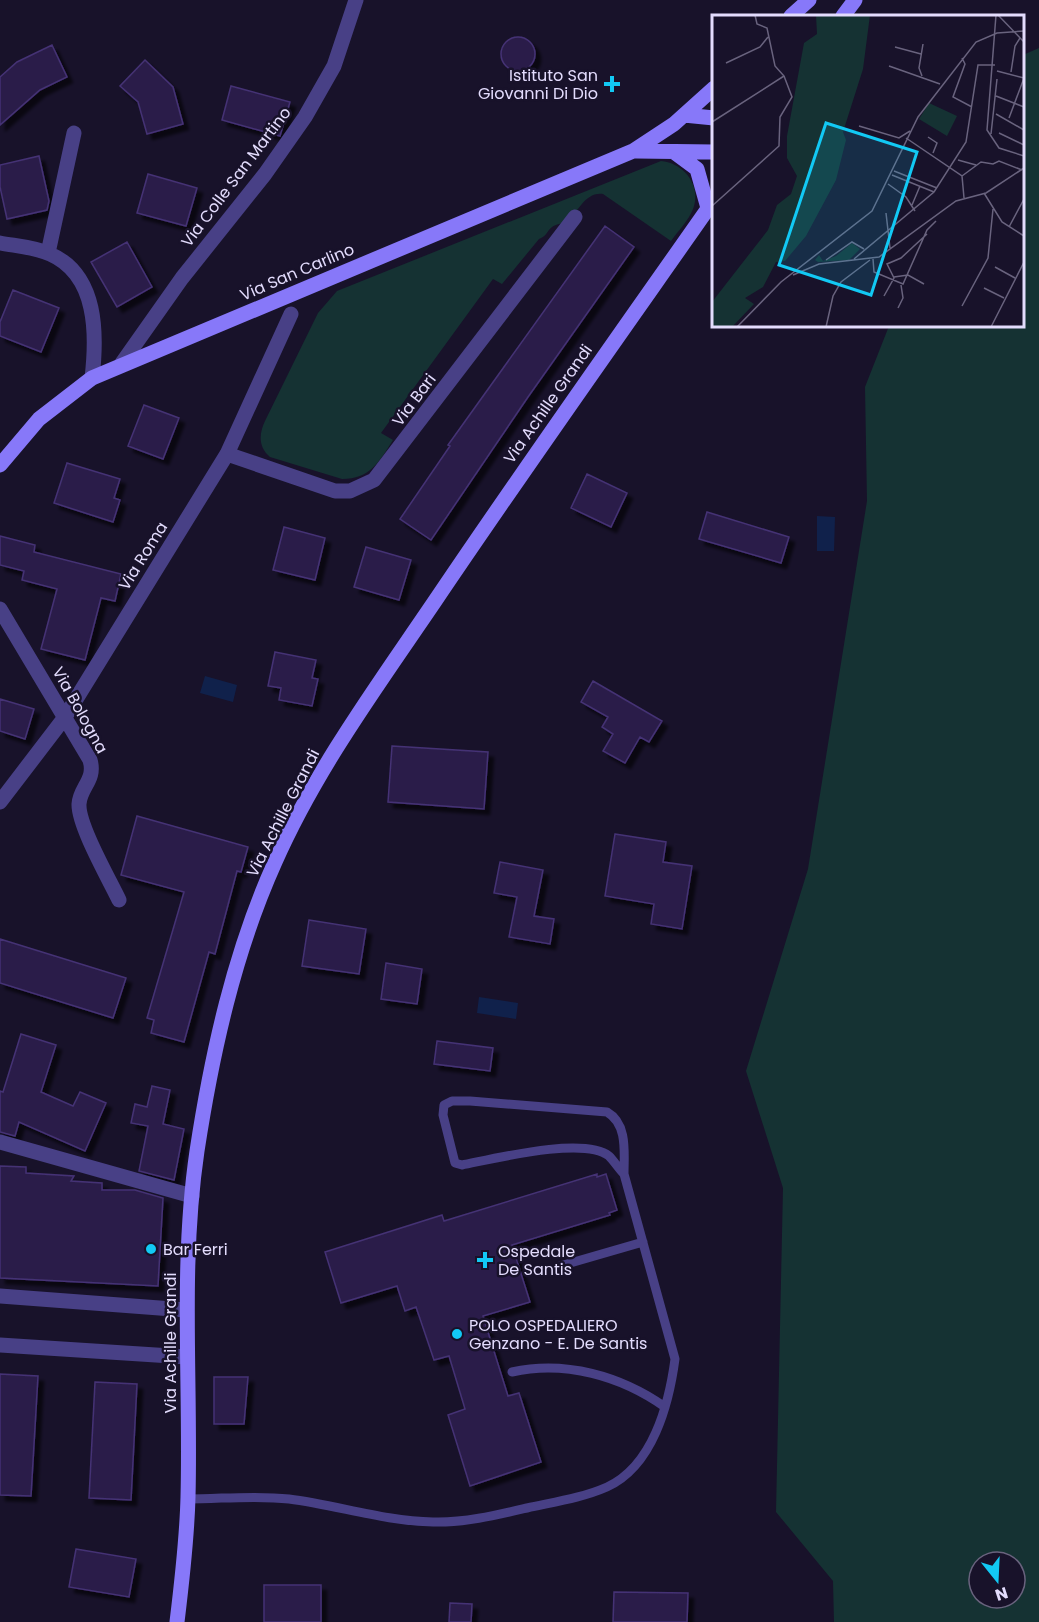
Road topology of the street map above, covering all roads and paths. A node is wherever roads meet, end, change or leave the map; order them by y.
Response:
1 (356, 0) edge
2 (809, 0) edge
3 (855, 0) edge
4 (792, 15) edge
5 (844, 15) edge
6 (712, 89) edge
7 (684, 115) junction
8 (712, 118) edge
9 (74, 133) dead end
10 (668, 150) junction
11 (633, 151) junction
12 (712, 152) edge
13 (711, 204) edge
14 (575, 217) dead end
15 (0, 243) edge
16 (48, 253) junction
17 (291, 314) dead end
18 (122, 363) junction
19 (92, 378) junction
20 (227, 454) junction
21 (0, 465) edge
22 (0, 609) edge
23 (65, 717) junction
24 (0, 802) edge
25 (119, 900) dead end
26 (0, 1142) edge
27 (624, 1174) junction
28 (192, 1196) junction
29 (643, 1242) junction
30 (560, 1266) dead end
31 (0, 1296) edge
32 (186, 1310) junction
33 (0, 1346) edge
34 (187, 1357) junction
35 (512, 1372) dead end
36 (665, 1407) junction
37 (188, 1499) junction
38 (177, 1622) edge

1 - 18 street, Via Colle San Martino
2 - 4 street
3 - 5 street
6 - 7 street, Via San Carlino
7 - 8 street
7 - 11 street, Via San Carlino
9 - 16 street
10 - 11 street, Via San Carlino
10 - 12 street, Via San Carlino
10 - 13 street
11 - 18 street, Via San Carlino
13 - 28 street, Via Achille Grandi
14 - 20 street, Via Bari
15 - 16 street
16 - 19 street
17 - 20 street, Via Roma
18 - 19 street, Via San Carlino
19 - 21 street, Via San Carlino
20 - 23 street, Via Roma
22 - 23 street, Via Bologna
23 - 24 street, Via Roma
23 - 25 street, Via Bologna
26 - 28 street
27 - 27 lane
27 - 29 lane
28 - 32 street, Via Achille Grandi
29 - 30 lane
29 - 36 lane
31 - 32 street
32 - 34 street, Via Achille Grandi
33 - 34 street
34 - 37 street, Via Achille Grandi
35 - 36 lane
36 - 37 lane
37 - 38 street, Via Achille Grandi

